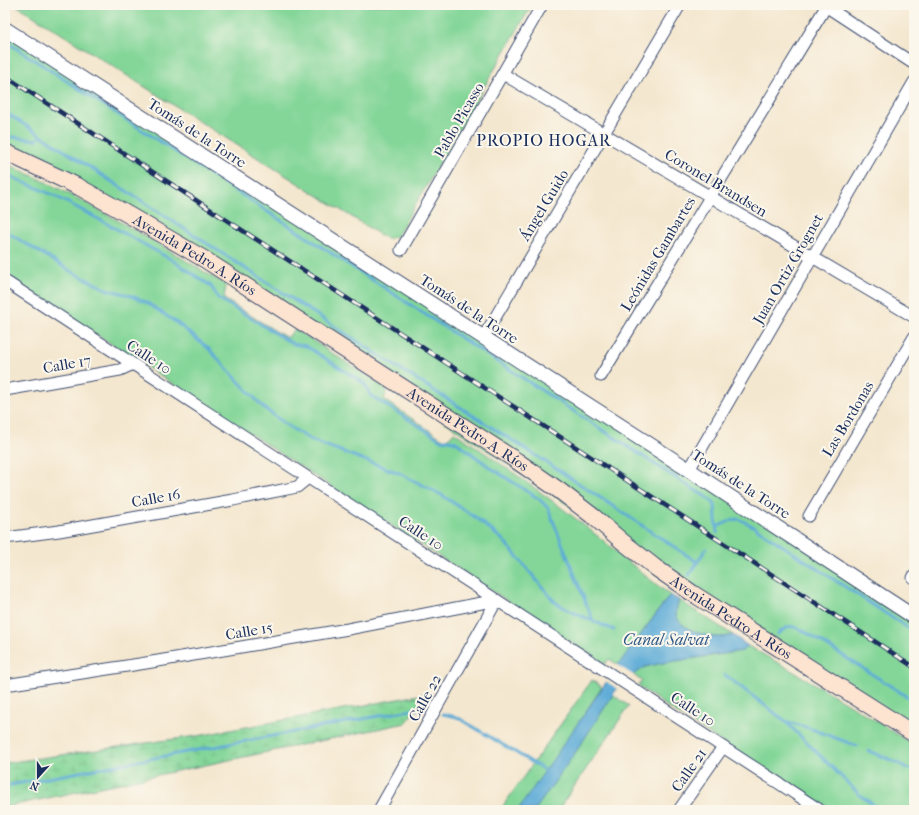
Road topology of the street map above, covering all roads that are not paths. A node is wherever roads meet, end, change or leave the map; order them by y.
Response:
1 (542, 5) edge
2 (680, 5) edge
3 (826, 5) edge
4 (5, 29) edge
5 (914, 64) edge
6 (503, 74) junction
7 (914, 82) edge
8 (604, 134) junction
9 (5, 152) edge
10 (710, 197) junction
11 (401, 250) dead end
12 (812, 257) junction
13 (5, 281) edge
14 (914, 317) edge
15 (914, 337) edge
16 (482, 338) junction
17 (132, 364) junction
18 (601, 376) dead end
19 (5, 390) edge
20 (689, 470) junction
21 (308, 478) junction
22 (809, 516) dead end
23 (5, 538) edge
24 (497, 600) junction
25 (914, 617) edge
26 (5, 685) edge
27 (914, 734) edge
28 (723, 747) junction
29 (379, 810) edge
30 (679, 810) edge
31 (820, 810) edge

1 - 6 street, Pablo Picasso
2 - 8 street, Ángel Guido
3 - 5 street
3 - 10 street, Leónidas Gambartes
4 - 16 street, Tomás de la Torre
6 - 8 street, Coronel Brandsen
6 - 11 street, Pablo Picasso
7 - 12 street, Juan Ortiz Grognet
8 - 10 street, Coronel Brandsen
8 - 16 street, Ángel Guido
9 - 27 main road, Avenida Pedro A. Ríos
10 - 12 street, Coronel Brandsen
10 - 18 street, Leónidas Gambartes
12 - 14 street, Coronel Brandsen
12 - 20 street, Juan Ortiz Grognet
13 - 17 street, Calle 10
15 - 22 street, Las Bordonas
16 - 20 street, Tomás de la Torre
17 - 19 street, Calle 17
17 - 21 street, Calle 10
20 - 25 street, Tomás de la Torre
21 - 23 street, Calle 16
21 - 24 street, Calle 10
24 - 26 street, Calle 15
24 - 28 street, Calle 10
24 - 29 street, Calle 22
28 - 30 street, Calle 21
28 - 31 street, Calle 10

